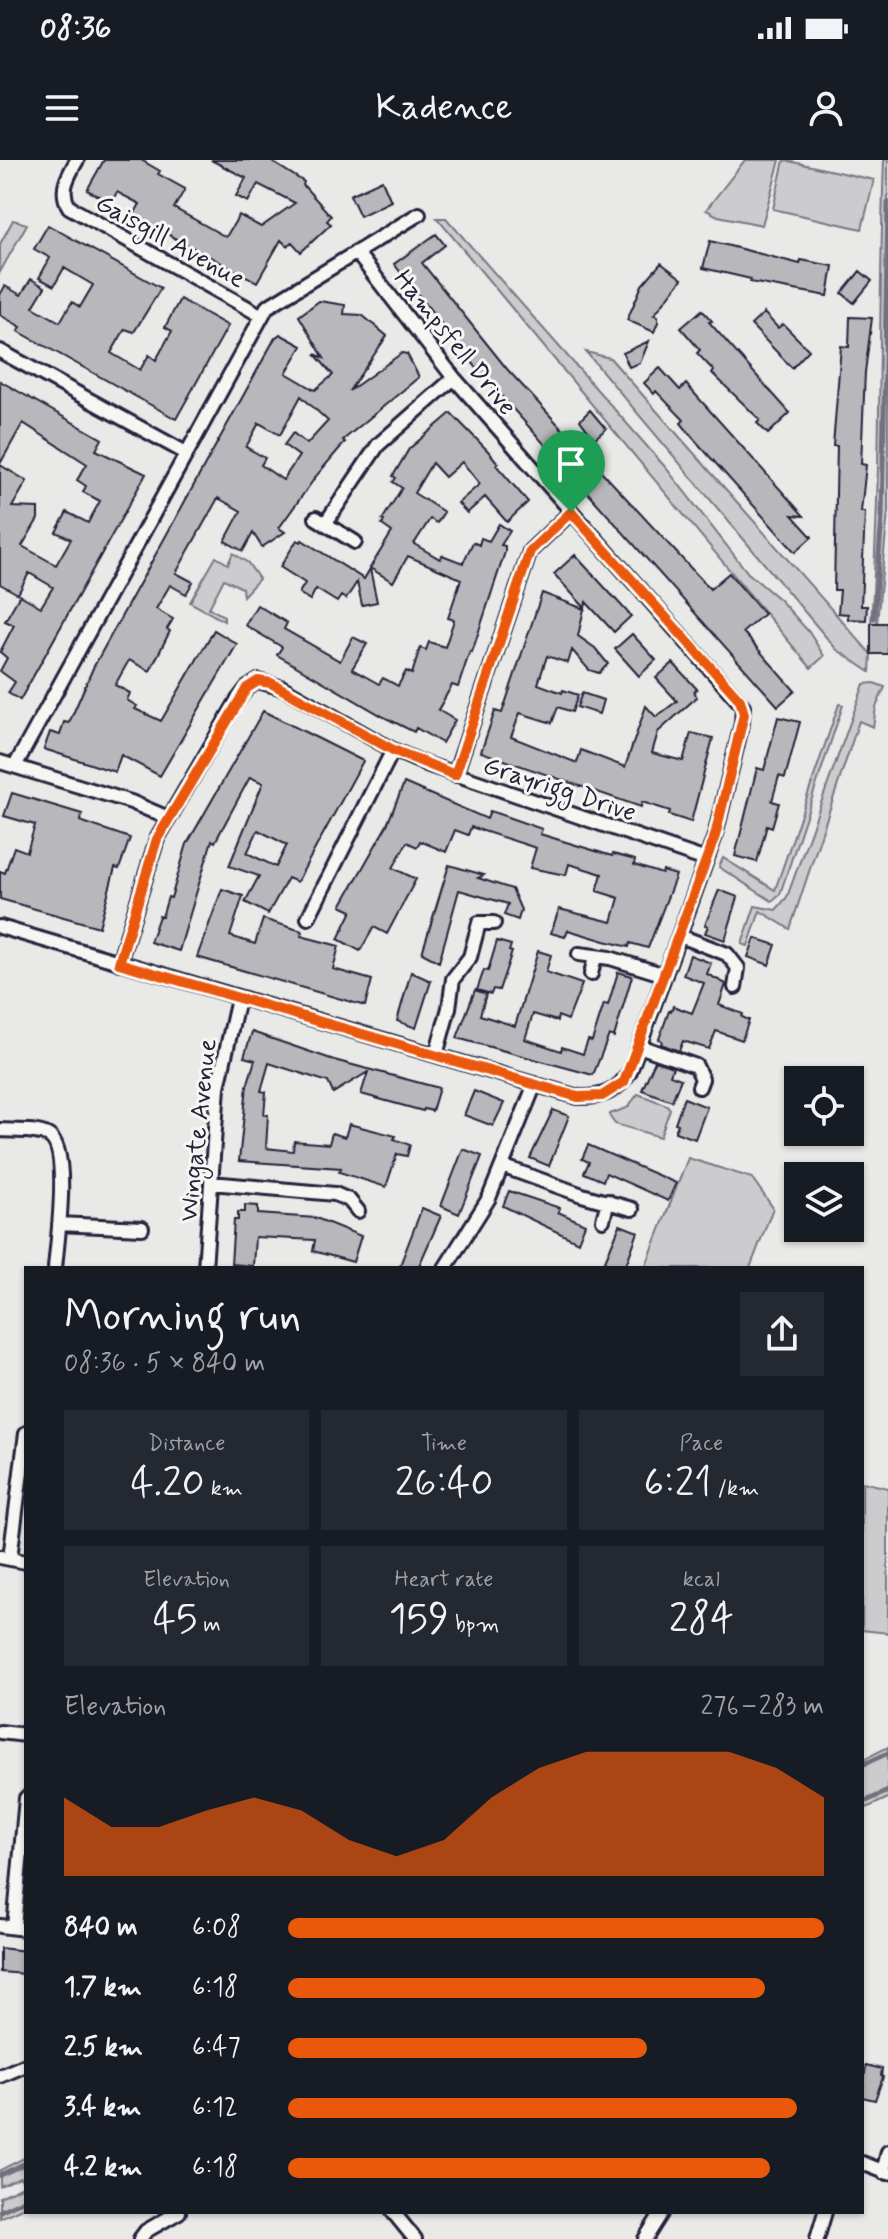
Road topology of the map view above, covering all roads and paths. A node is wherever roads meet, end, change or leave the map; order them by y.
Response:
1 (77, 160) edge
2 (419, 214) dead end
3 (356, 252) junction
4 (262, 316) junction
5 (0, 351) edge
6 (454, 378) junction
7 (186, 453) junction
8 (571, 512) junction
9 (355, 542) dead end
10 (393, 750) junction
11 (0, 762) edge
12 (15, 766) junction
13 (455, 775) junction
14 (168, 818) junction
15 (706, 860) junction
16 (465, 915) dead end
17 (308, 918) dead end
18 (479, 923) junction
19 (494, 923) dead end
20 (0, 927) edge
21 (680, 936) junction
22 (579, 954) dead end
23 (595, 957) junction
24 (119, 963) junction
25 (591, 974) dead end
26 (665, 975) junction
27 (735, 987) dead end
28 (238, 999) junction
29 (639, 1046) junction
30 (436, 1055) junction
31 (535, 1084) junction
32 (699, 1087) dead end
33 (0, 1130) edge
34 (502, 1166) junction
35 (211, 1183) junction
36 (608, 1201) junction
37 (632, 1209) dead end
38 (358, 1211) dead end
39 (603, 1220) dead end
40 (59, 1224) junction
41 (142, 1228) dead end
42 (55, 1266) edge
43 (205, 1266) edge
44 (446, 1266) edge
45 (24, 1445) edge
46 (5, 1558) edge
47 (0, 1732) edge
48 (24, 1735) edge
49 (24, 1835) edge
50 (0, 1926) edge
51 (19, 1928) edge
52 (24, 2066) edge
53 (0, 2076) edge
54 (888, 2152) edge
55 (864, 2164) edge
56 (886, 2172) edge
57 (176, 2214) edge
58 (395, 2214) edge
59 (661, 2214) edge
60 (824, 2214) edge
61 (140, 2239) edge
62 (415, 2239) edge
63 (645, 2239) edge
64 (817, 2239) edge

1 - 4 street, Gaisgill Avenue
2 - 3 street
3 - 4 street
3 - 6 street, Hampsfell Drive
4 - 7 street
5 - 7 street
6 - 8 street, Hampsfell Drive
6 - 9 street
7 - 12 street
8 - 13 street
8 - 15 street, Hampsfell Drive
10 - 13 street, Grayrigg Drive
10 - 14 street, Grayrigg Drive
10 - 17 street
11 - 12 street
12 - 14 street
13 - 15 street, Grayrigg Drive
14 - 24 street, Grayrigg Drive
15 - 21 street, Hampsfell Drive
16 - 18 street
18 - 19 street
18 - 30 street
20 - 24 street
21 - 26 street, Hampsfell Drive
21 - 27 street
22 - 23 street
23 - 25 street
23 - 26 street
24 - 28 street
26 - 29 street, Hampsfell Drive
28 - 30 street
28 - 35 street, Wingate Avenue
29 - 31 street, Hampsfell Drive
29 - 32 street
30 - 31 street
31 - 34 street
33 - 40 street
34 - 36 street
34 - 44 street
35 - 38 street
35 - 43 street, Wingate Avenue
36 - 37 street
36 - 39 street
40 - 41 street
40 - 42 street
45 - 46 street
47 - 48 street
49 - 51 street
50 - 51 street
52 - 53 street
54 - 56 street
55 - 56 street
57 - 61 street
58 - 62 street
59 - 63 street
60 - 64 street

